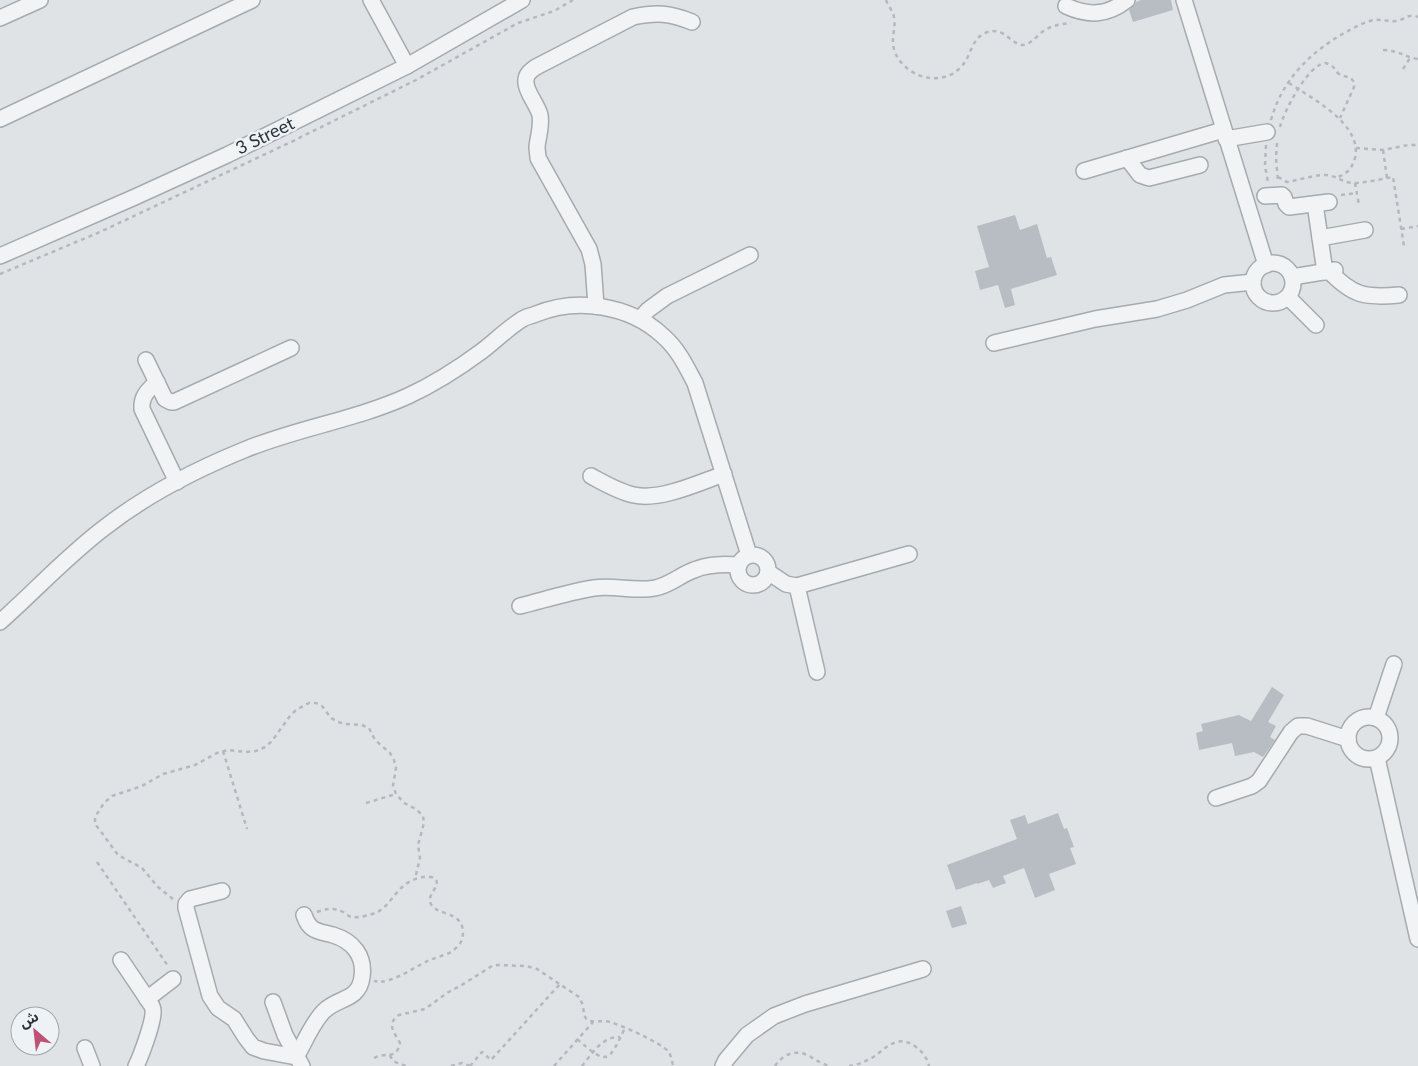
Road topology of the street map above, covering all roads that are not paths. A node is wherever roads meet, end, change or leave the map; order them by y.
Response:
1 (40, 0) edge
2 (252, 0) edge
3 (371, 0) edge
4 (522, 0) edge
5 (1127, 0) edge
6 (1184, 0) edge
7 (1066, 6) dead end
8 (0, 18) edge
9 (692, 22) dead end
10 (407, 66) junction
11 (0, 119) edge
12 (1274, 133) road end
13 (1225, 135) junction
14 (1127, 158) junction
15 (1200, 165) dead end
16 (1084, 171) dead end
17 (1272, 195) road end
18 (1365, 230) dead end
19 (1320, 238) junction
20 (750, 255) dead end
21 (0, 256) edge
22 (1266, 265) junction
23 (1332, 271) junction
24 (1292, 277) junction
25 (1253, 282) junction
26 (1288, 296) junction
27 (1399, 296) dead end
28 (596, 306) junction
29 (640, 319) junction
30 (1316, 325) dead end
31 (994, 343) dead end
32 (291, 348) dead end
33 (146, 360) dead end
34 (157, 382) junction
35 (724, 474) junction
36 (591, 476) dead end
37 (177, 482) junction
38 (908, 554) dead end
39 (744, 560) junction
40 (768, 572) junction
41 (798, 586) junction
42 (520, 606) dead end
43 (0, 622) edge
44 (1394, 664) dead end
45 (817, 672) dead end
46 (1376, 718) junction
47 (1348, 739) junction
48 (1377, 758) junction
49 (1216, 798) dead end
50 (222, 891) dead end
51 (304, 915) road end
52 (1418, 939) edge
53 (121, 960) dead end
54 (922, 969) dead end
55 (173, 979) road end
56 (148, 999) junction
57 (273, 1002) dead end
58 (85, 1048) dead end
59 (299, 1061) edge
60 (92, 1066) edge
61 (136, 1066) edge
62 (724, 1066) edge

1 - 8 street
2 - 11 street
3 - 10 street
4 - 10 street, 3 Street
5 - 7 street
6 - 13 street
9 - 28 street
10 - 21 street, 3 Street
12 - 13 street
13 - 14 street
13 - 22 street
14 - 15 street
14 - 16 street
17 - 19 street
18 - 19 street
19 - 23 street
20 - 29 street
22 - 24 street
22 - 25 street
23 - 24 street
23 - 27 street
24 - 26 street
25 - 26 street
25 - 31 street
26 - 30 street
28 - 29 street
28 - 37 street
29 - 35 street
32 - 34 street
33 - 34 street
34 - 37 street
35 - 36 street
35 - 39 street
37 - 43 street
38 - 41 street
39 - 40 street
39 - 40 street
39 - 42 street
40 - 41 street
41 - 45 street
44 - 46 street
46 - 47 street
46 - 48 street
47 - 48 street
47 - 49 street
48 - 52 street
50 - 59 street
51 - 59 street
53 - 56 street
54 - 62 street
55 - 56 street
56 - 61 street
57 - 59 street
58 - 60 street

